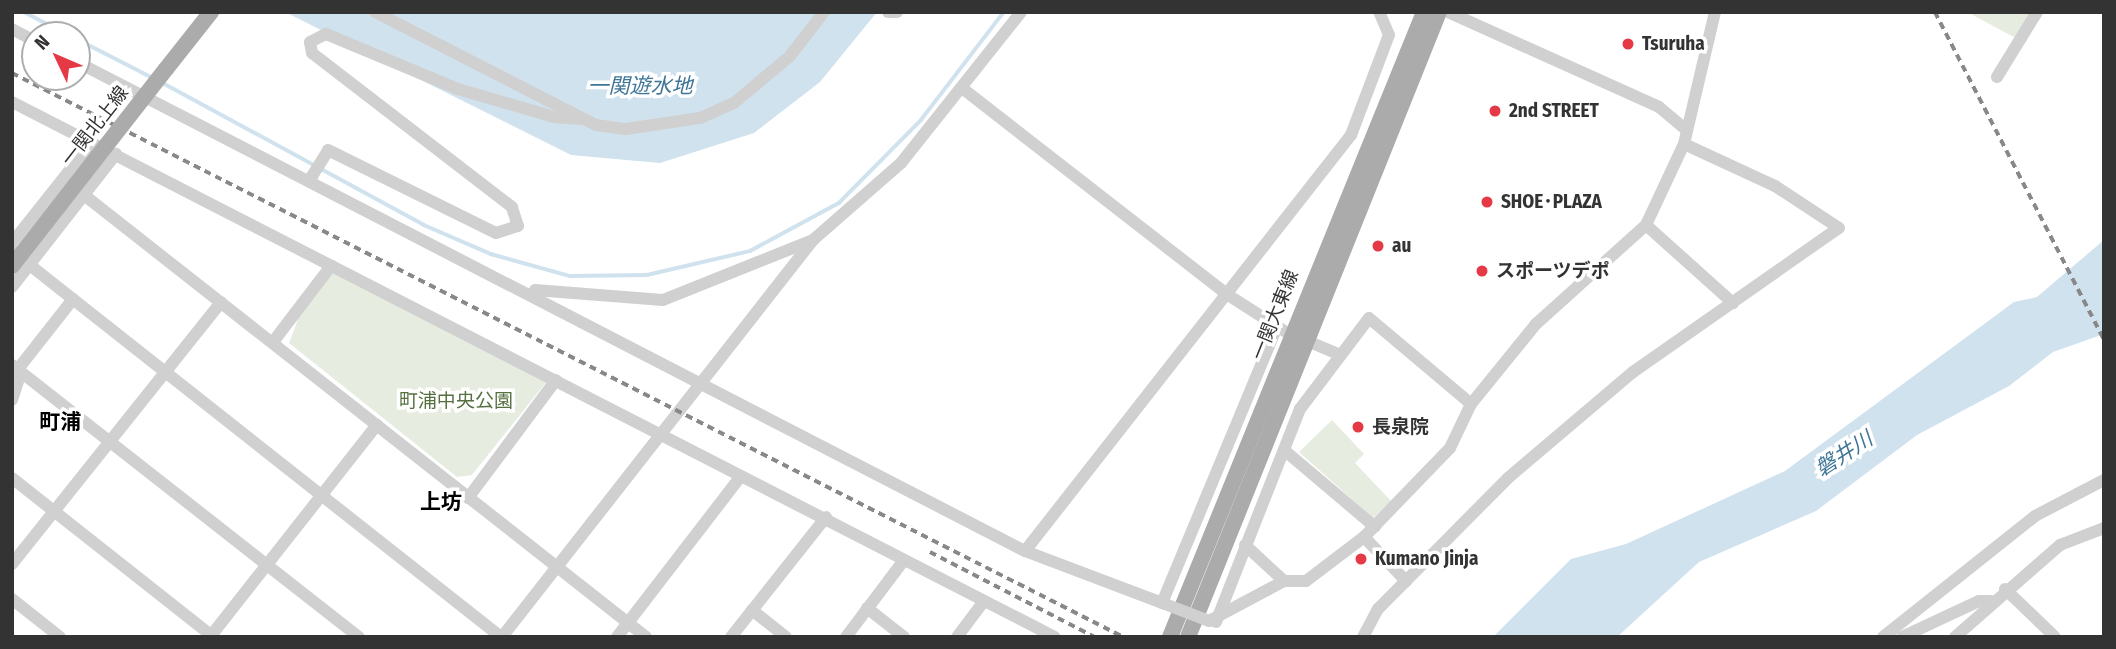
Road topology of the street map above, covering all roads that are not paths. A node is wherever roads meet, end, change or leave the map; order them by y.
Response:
1 (211, 12) edge
2 (375, 12) edge
3 (824, 12) edge
4 (888, 12) edge
5 (897, 12) edge
6 (1021, 12) edge
7 (1379, 12) edge
8 (1424, 12) edge
9 (1439, 12) edge
10 (1448, 12) edge
11 (1715, 12) edge
12 (2037, 12) edge
13 (91, 69) edge
14 (1997, 77) dead end
15 (962, 88) junction
16 (12, 102) edge
17 (584, 119) junction
18 (1686, 130) junction
19 (92, 142) junction
20 (1684, 144) junction
21 (116, 154) junction
22 (311, 178) junction
23 (85, 195) junction
24 (1646, 225) junction
25 (813, 240) junction
26 (12, 243) edge
27 (12, 251) edge
28 (29, 265) junction
29 (12, 266) edge
30 (331, 266) junction
31 (12, 287) edge
32 (528, 290) junction
33 (1228, 295) junction
34 (73, 299) junction
35 (221, 302) junction
36 (1733, 303) junction
37 (1282, 331) junction
38 (1305, 340) junction
39 (273, 342) junction
40 (1338, 354) junction
41 (17, 368) edge
42 (164, 371) junction
43 (556, 380) junction
44 (703, 383) junction
45 (12, 400) edge
46 (1471, 404) junction
47 (377, 425) junction
48 (660, 434) junction
49 (110, 441) junction
50 (1284, 450) junction
51 (741, 476) junction
52 (12, 478) edge
53 (2104, 480) edge
54 (322, 494) junction
55 (468, 498) junction
56 (55, 511) junction
57 (826, 517) junction
58 (1375, 527) junction
59 (2104, 528) edge
60 (1364, 537) junction
61 (1245, 545) junction
62 (1025, 551) junction
63 (904, 560) junction
64 (12, 564) edge
65 (267, 564) junction
66 (558, 567) junction
67 (1284, 581) junction
68 (1406, 581) junction
69 (2006, 589) junction
70 (12, 599) edge
71 (984, 601) junction
72 (1991, 601) junction
73 (1163, 604) junction
74 (867, 608) junction
75 (752, 610) junction
76 (1212, 621) junction
77 (628, 622) junction
78 (211, 636) edge
79 (60, 637) edge
80 (359, 637) edge
81 (502, 637) edge
82 (617, 637) edge
83 (646, 637) edge
84 (731, 637) edge
85 (786, 637) edge
86 (846, 637) edge
87 (904, 637) edge
88 (957, 637) edge
89 (1055, 637) edge
90 (1170, 637) edge
91 (1188, 637) edge
92 (1363, 637) edge
93 (1883, 637) edge
94 (1902, 637) edge
95 (1955, 637) edge
96 (2055, 637) edge

1 - 29 main road, 一関北上線, bridge
2 - 17 street
3 - 17 street
4 - 5 street
6 - 15 street
7 - 33 street
8 - 37 main road, 一関大東線
9 - 38 main road, 一関大東線
10 - 18 street
11 - 18 street
12 - 14 street
13 - 22 street
15 - 25 street
15 - 33 street
16 - 19 street
17 - 22 street
18 - 20 street
19 - 21 street
19 - 26 street
20 - 24 street
20 - 36 street
21 - 23 street
21 - 30 street
22 - 32 street
23 - 28 street
23 - 35 street
24 - 36 street
24 - 46 street
25 - 32 street
25 - 44 street
27 - 28 street
28 - 31 street
28 - 34 street
30 - 39 street
30 - 43 street
32 - 44 street
33 - 37 street
33 - 62 street
34 - 41 street
34 - 42 street
35 - 39 street
35 - 42 street
36 - 68 street
37 - 73 street
37 - 90 main road, 一関大東線
38 - 40 street
38 - 91 main road, 一関大東線
39 - 47 street
40 - 46 street
40 - 50 street
41 - 45 street
41 - 49 street
42 - 49 street
42 - 54 street
43 - 48 street
43 - 55 street
44 - 48 street
44 - 62 street
46 - 58 street
47 - 54 street
47 - 55 street
48 - 51 street
48 - 66 street
49 - 56 street
49 - 65 street
50 - 58 street
50 - 61 street
51 - 57 street
51 - 77 street
52 - 56 street
53 - 93 street
54 - 65 street
54 - 81 street
55 - 66 street
56 - 64 street
56 - 78 street
57 - 63 street
57 - 75 street
58 - 60 street
59 - 69 street
60 - 67 street
60 - 68 street
61 - 67 street
61 - 76 street
62 - 73 street
63 - 71 street
63 - 74 street
65 - 78 street
65 - 80 street
66 - 77 street
66 - 81 street
67 - 76 street
68 - 92 street
69 - 72 street
69 - 96 street
70 - 79 street
71 - 88 street
71 - 89 street
72 - 94 street
72 - 95 street
73 - 76 street, bridge
74 - 86 street
74 - 87 street
75 - 84 street
75 - 85 street
77 - 82 street
77 - 83 street

